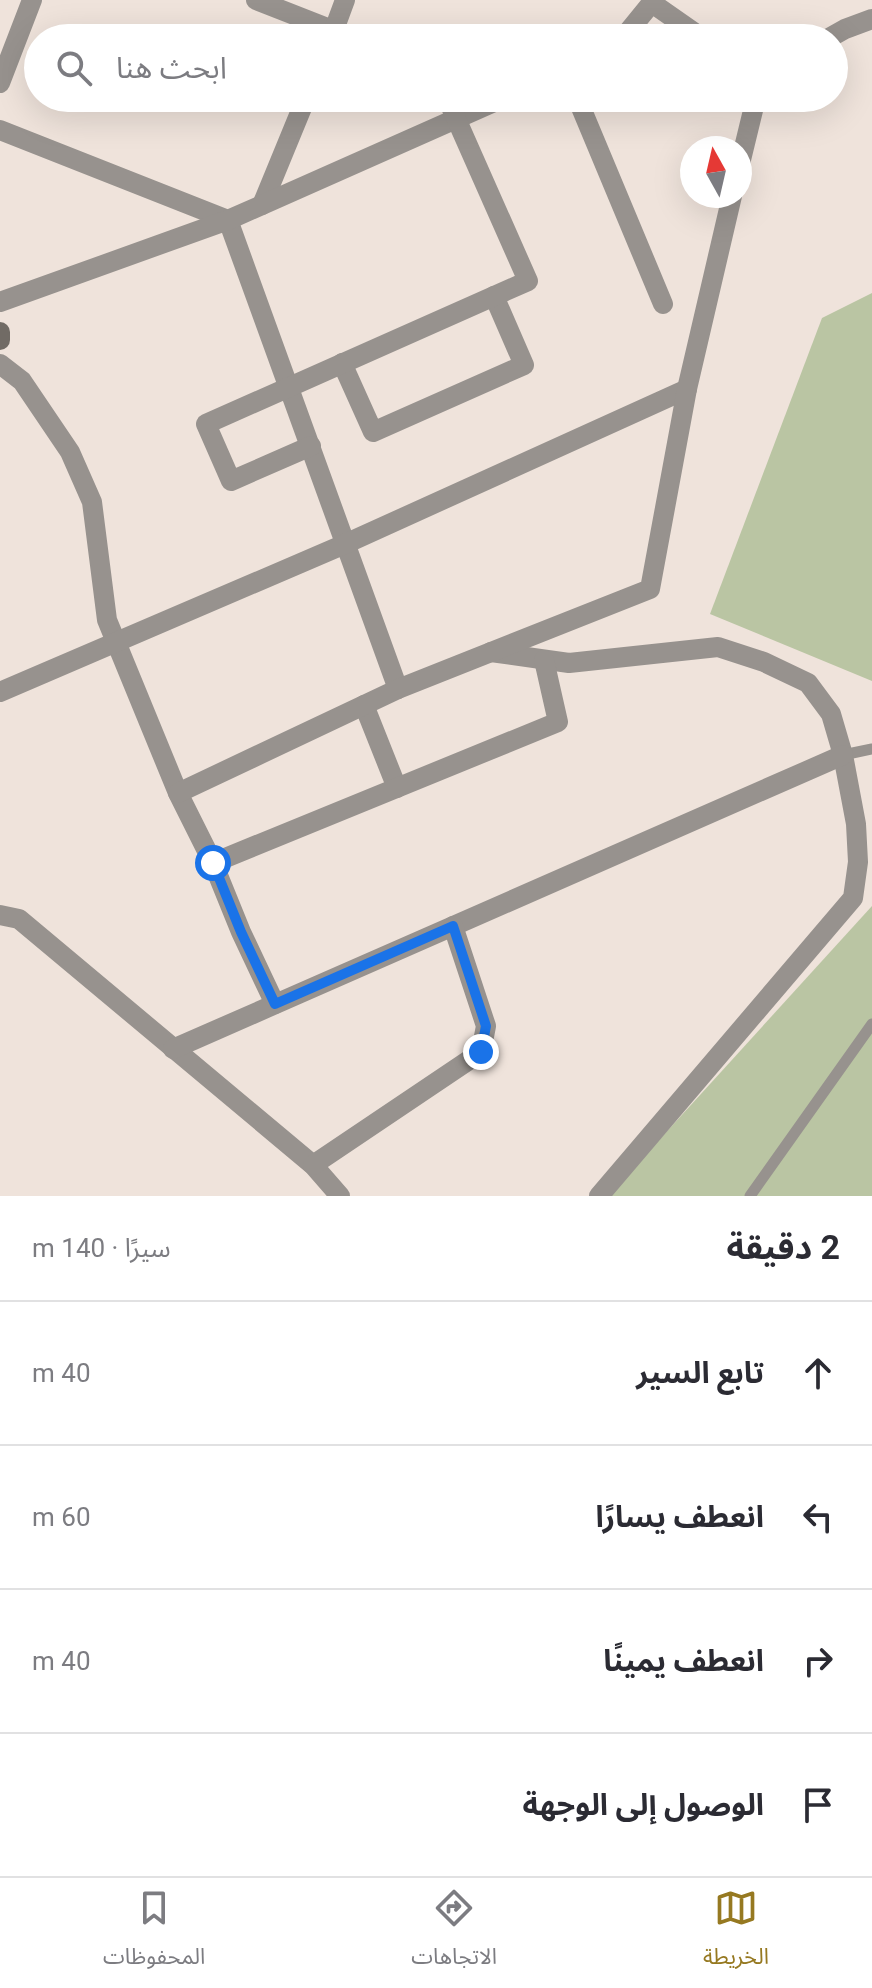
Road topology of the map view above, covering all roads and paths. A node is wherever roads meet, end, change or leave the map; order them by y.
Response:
1 (32, 0) edge
2 (256, 0) edge
3 (345, 0) edge
4 (653, 2) edge
5 (872, 19) edge
6 (314, 24) edge
7 (342, 24) edge
8 (635, 24) edge
9 (683, 24) edge
10 (848, 28) edge
11 (0, 83) edge
12 (300, 112) edge
13 (453, 112) edge
14 (472, 112) edge
15 (583, 112) edge
16 (753, 112) edge
17 (456, 119) junction
18 (0, 130) edge
19 (747, 136) edge
20 (262, 205) junction
21 (729, 208) edge
22 (228, 220) junction
23 (494, 296) junction
24 (0, 302) edge
25 (663, 304) dead end
26 (0, 332) edge
27 (0, 340) edge
28 (342, 363) junction
29 (0, 364) edge
30 (287, 388) junction
31 (687, 389) junction
32 (311, 446) junction
33 (345, 544) junction
34 (117, 643) junction
35 (491, 652) junction
36 (544, 660) junction
37 (398, 689) junction
38 (0, 692) edge
39 (364, 705) junction
40 (872, 749) edge
41 (843, 755) junction
42 (397, 788) junction
43 (178, 793) junction
44 (213, 863) junction
45 (0, 915) edge
46 (453, 926) junction
47 (275, 1004) junction
48 (872, 1024) edge
49 (173, 1049) junction
50 (313, 1165) junction
51 (340, 1196) edge
52 (599, 1196) edge
53 (750, 1196) edge

1 - 11 street
2 - 6 street
3 - 7 street
4 - 8 street
4 - 9 street
5 - 10 street
12 - 20 street
13 - 17 street
14 - 17 street
15 - 25 street
16 - 19 street
17 - 20 street
17 - 23 street
18 - 22 street
20 - 22 street
21 - 31 street
22 - 24 street
22 - 30 street
23 - 28 street
23 - 28 street
26 - 27 main road
28 - 30 street
29 - 34 street
30 - 32 street
30 - 32 street
31 - 33 street
31 - 35 street
32 - 33 street
33 - 34 street
33 - 37 street
34 - 38 street
34 - 43 street
35 - 36 street
35 - 37 street
36 - 41 street
36 - 42 street
37 - 39 street
39 - 42 street
39 - 43 street
40 - 41 lane
41 - 46 street
41 - 52 street
42 - 44 street
43 - 44 street
44 - 47 street
45 - 49 street
46 - 47 street
46 - 50 street
47 - 49 street
48 - 53 lane
49 - 50 street
50 - 51 street

